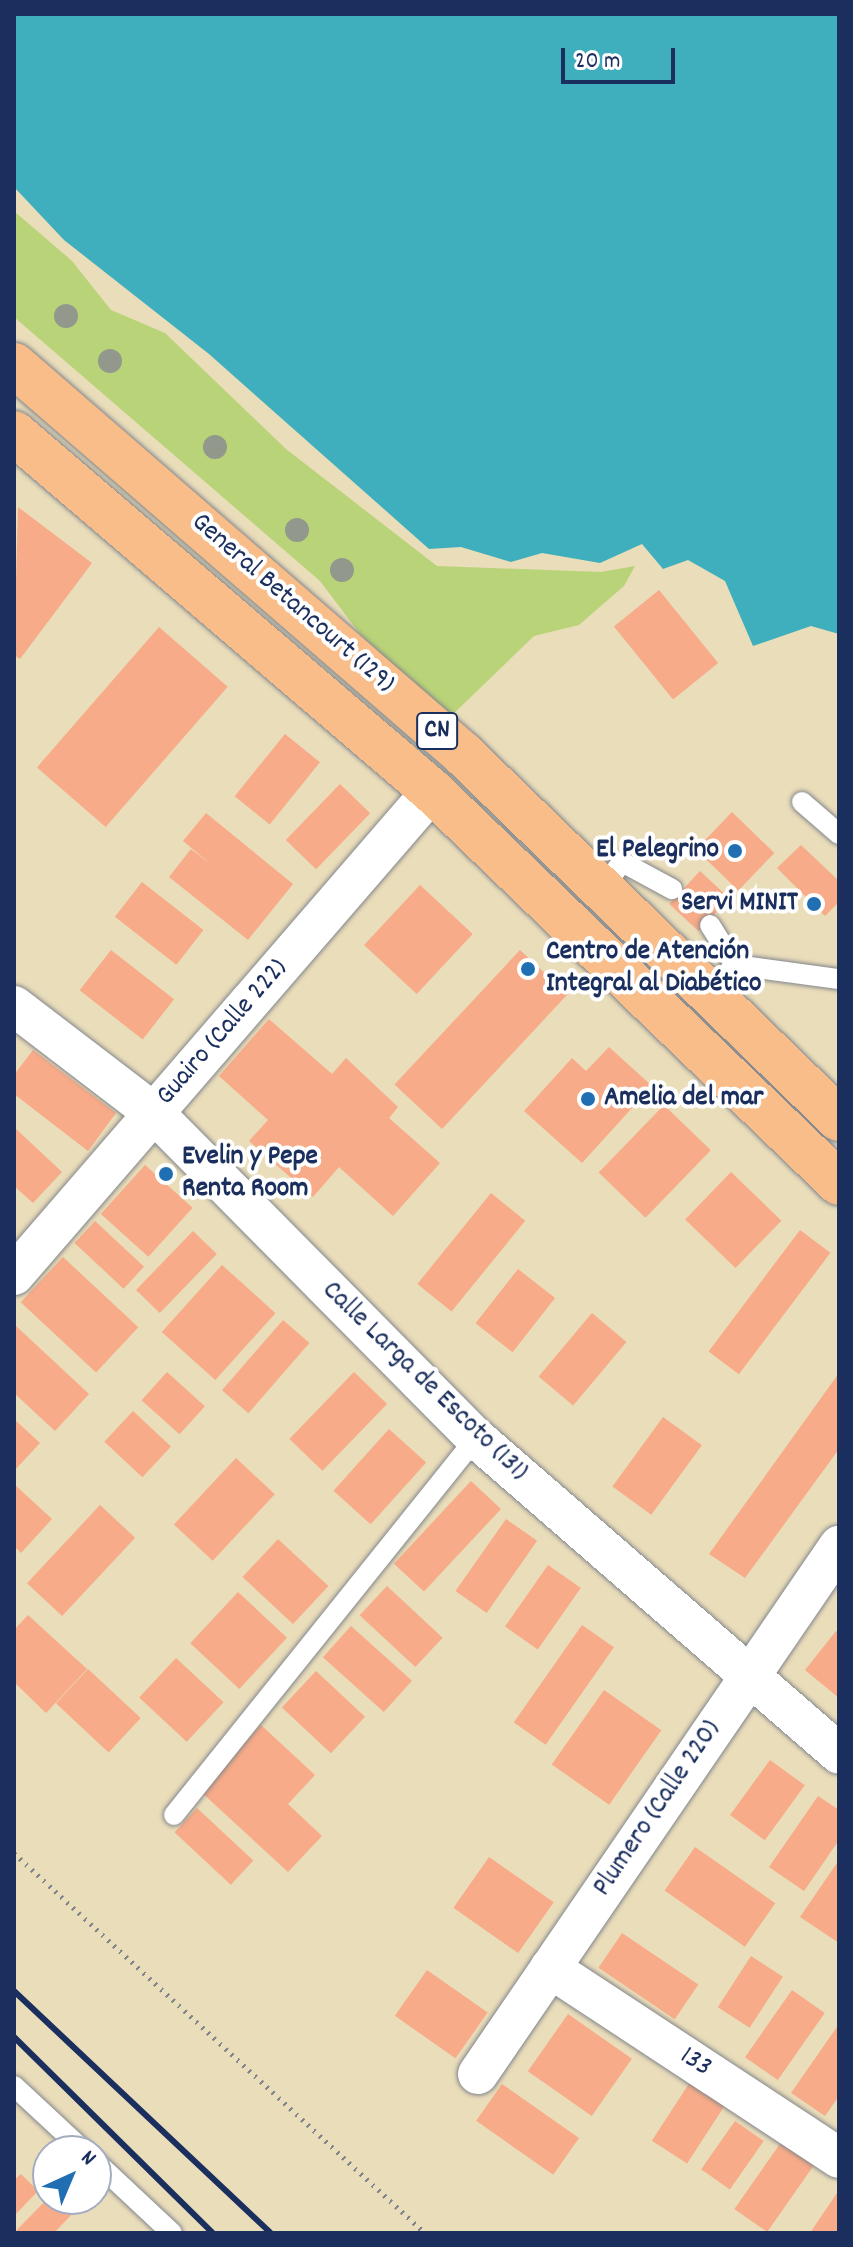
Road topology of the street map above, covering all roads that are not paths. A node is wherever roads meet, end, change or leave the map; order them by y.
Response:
1 (14, 365) edge
2 (14, 433) edge
3 (432, 791) junction
4 (802, 802) dead end
5 (839, 834) edge
6 (602, 888) junction
7 (672, 889) dead end
8 (710, 925) dead end
9 (722, 979) junction
10 (839, 979) edge
11 (14, 1006) edge
12 (154, 1113) junction
13 (839, 1119) edge
14 (839, 1183) edge
15 (14, 1275) edge
16 (476, 1438) junction
17 (839, 1546) edge
18 (747, 1678) junction
19 (839, 1754) edge
20 (174, 1815) dead end
21 (550, 1968) junction
22 (478, 2074) dead end
23 (14, 2086) edge
24 (67, 2135) edge
25 (839, 2158) edge
26 (112, 2177) edge
27 (172, 2233) edge

1 - 6 highway, General Betancourt (129) / CN
2 - 3 highway, General Betancourt (129) / CN
3 - 12 street, Guairo (Calle 222)
3 - 14 highway, General Betancourt (129) / CN
4 - 5 lane
6 - 7 lane
6 - 9 highway, General Betancourt (129) / CN
8 - 9 lane
9 - 10 lane
9 - 13 highway, General Betancourt (129) / CN
11 - 12 street, Calle Larga de Escoto (131)
12 - 15 street, Guairo (Calle 222)
12 - 16 street, Calle Larga de Escoto (131)
16 - 18 street, Calle Larga de Escoto (131)
16 - 20 lane
17 - 18 street, Plumero (Calle 220)
18 - 19 street, Calle Larga de Escoto (131)
18 - 21 street, Plumero (Calle 220)
21 - 22 street, Plumero (Calle 220)
21 - 25 street, 133
23 - 24 lane
26 - 27 lane

